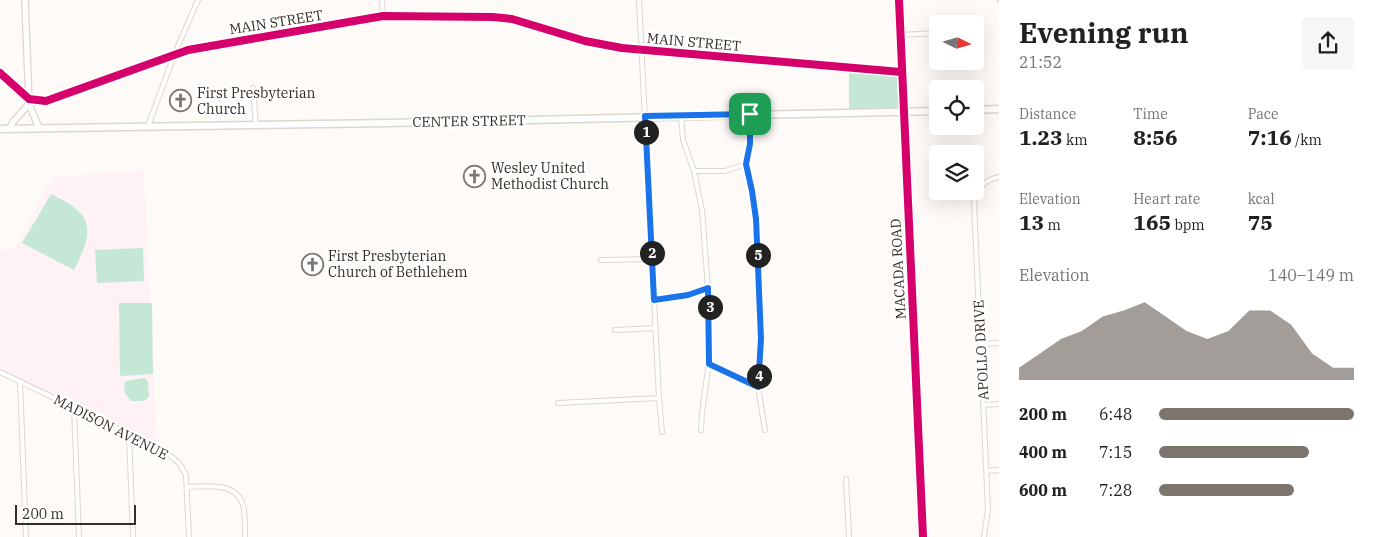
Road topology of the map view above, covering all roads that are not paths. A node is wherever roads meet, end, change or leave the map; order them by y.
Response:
1 (25, 0) edge
2 (198, 0) edge
3 (382, 0) edge
4 (639, 0) edge
5 (899, 0) edge
6 (383, 16) junction
7 (929, 34) edge
8 (900, 36) junction
9 (642, 50) junction
10 (175, 53) junction
11 (901, 72) junction
12 (0, 74) edge
13 (253, 88) dead end
14 (29, 102) junction
15 (999, 109) edge
16 (929, 110) edge
17 (984, 110) edge
18 (903, 111) junction
19 (750, 114) junction
20 (682, 115) junction
21 (645, 116) junction
22 (256, 125) junction
23 (148, 126) junction
24 (10, 128) junction
25 (39, 128) junction
26 (0, 129) edge
27 (746, 164) junction
28 (694, 171) junction
29 (999, 177) edge
30 (652, 258) junction
31 (601, 260) dead end
32 (708, 288) junction
33 (654, 300) junction
34 (656, 328) junction
35 (615, 330) dead end
36 (999, 343) edge
37 (981, 344) junction
38 (709, 364) junction
39 (0, 372) edge
40 (20, 382) junction
41 (758, 387) junction
42 (659, 398) junction
43 (558, 402) dead end
44 (999, 404) edge
45 (983, 405) junction
46 (74, 408) junction
47 (701, 430) dead end
48 (765, 430) dead end
49 (662, 432) dead end
50 (129, 434) junction
51 (999, 470) edge
52 (987, 471) junction
53 (846, 479) dead end
54 (187, 487) junction
55 (26, 537) edge
56 (79, 537) edge
57 (133, 537) edge
58 (189, 537) edge
59 (245, 537) edge
60 (849, 537) edge
61 (923, 537) edge
62 (984, 537) edge

1 - 14 street
2 - 10 street
3 - 6 street
4 - 9 street
5 - 8 street, MACADA ROAD
6 - 9 street, MAIN STREET
6 - 10 street, MAIN STREET
7 - 8 street
8 - 11 street, MACADA ROAD
9 - 11 street, MAIN STREET
9 - 21 street
10 - 14 street, MAIN STREET
10 - 23 street
11 - 18 street, MACADA ROAD
12 - 14 street
13 - 22 street
14 - 24 street
14 - 25 street
15 - 17 main road
16 - 18 main road, CENTER STREET
18 - 19 main road, CENTER STREET
18 - 61 street, MACADA ROAD
19 - 20 main road, CENTER STREET
19 - 27 street
20 - 21 main road, CENTER STREET
20 - 28 street
21 - 22 main road, CENTER STREET
21 - 30 street
22 - 23 main road, CENTER STREET
23 - 25 main road, CENTER STREET
24 - 25 main road, CENTER STREET
24 - 26 main road, CENTER STREET
27 - 28 street
27 - 41 street
28 - 32 street
29 - 37 street, APOLLO DRIVE
30 - 31 street
30 - 33 street
32 - 33 street
32 - 38 street
33 - 34 street
34 - 35 street
34 - 42 street
36 - 37 street
37 - 45 street, APOLLO DRIVE
38 - 41 street
38 - 47 street
39 - 40 street, MADISON AVENUE
40 - 46 street, MADISON AVENUE
40 - 55 street
41 - 48 street
42 - 43 street
42 - 49 street
44 - 45 street
45 - 52 street, APOLLO DRIVE
46 - 50 street, MADISON AVENUE
46 - 56 street
50 - 54 street, MADISON AVENUE
50 - 57 street
51 - 52 street
52 - 62 street, APOLLO DRIVE
53 - 60 street
54 - 58 street, MADISON AVENUE
54 - 59 street

